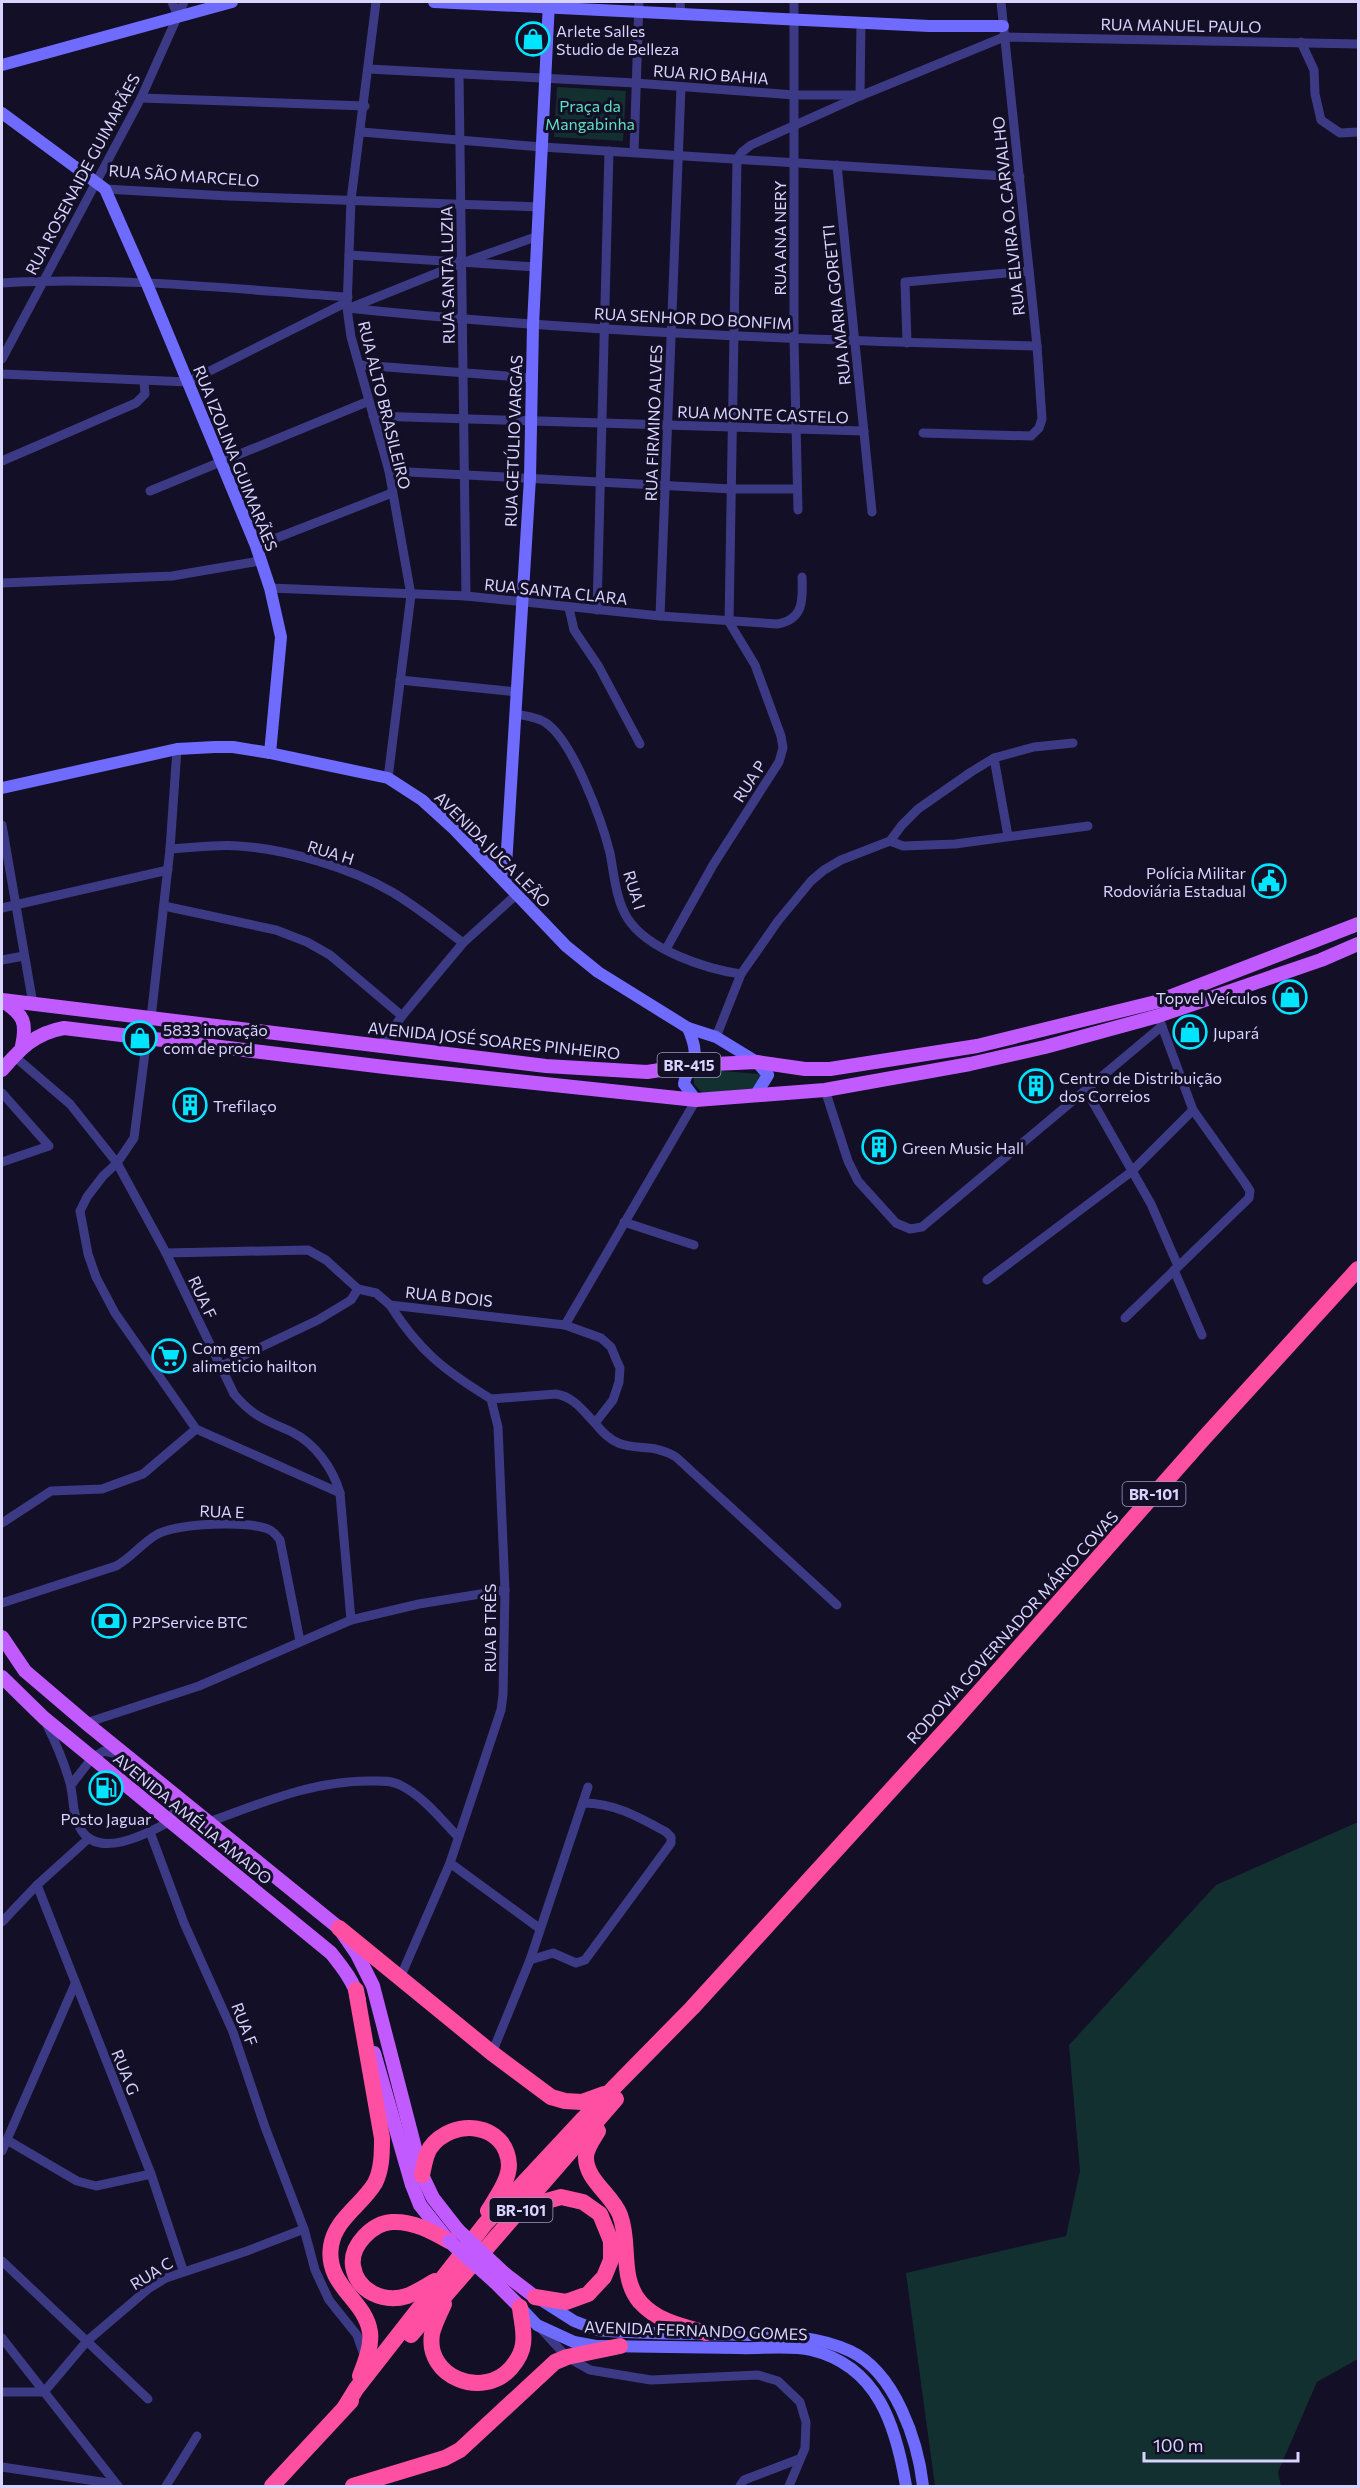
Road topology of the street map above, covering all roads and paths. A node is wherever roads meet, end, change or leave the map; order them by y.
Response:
1 (172, 2) edge
2 (184, 2) edge
3 (232, 2) edge
4 (376, 2) edge
5 (434, 2) edge
6 (794, 2) edge
7 (1001, 2) edge
8 (549, 5) edge
9 (639, 7) edge
10 (680, 8) edge
11 (177, 16) junction
12 (794, 19) junction
13 (861, 22) junction
14 (1003, 31) junction
15 (1301, 42) junction
16 (1359, 44) edge
17 (2, 65) edge
18 (369, 69) junction
19 (459, 74) junction
20 (546, 79) junction
21 (635, 83) junction
22 (681, 87) junction
23 (794, 95) junction
24 (860, 96) junction
25 (141, 98) junction
26 (364, 106) junction
27 (2, 114) edge
28 (794, 125) junction
29 (361, 132) junction
30 (1359, 132) edge
31 (460, 141) junction
32 (542, 147) junction
33 (609, 151) junction
34 (634, 152) junction
35 (678, 155) junction
36 (737, 159) junction
37 (794, 163) junction
38 (837, 165) junction
39 (1020, 177) junction
40 (101, 186) junction
41 (351, 200) junction
42 (461, 204) junction
43 (540, 207) junction
44 (538, 236) junction
45 (349, 255) junction
46 (462, 263) junction
47 (536, 267) junction
48 (1029, 271) junction
49 (42, 280) junction
50 (2, 283) edge
51 (147, 284) junction
52 (348, 303) junction
53 (463, 320) junction
54 (533, 325) junction
55 (604, 328) junction
56 (671, 332) junction
57 (734, 335) junction
58 (794, 339) junction
59 (853, 341) junction
60 (907, 343) junction
61 (1037, 346) junction
62 (2, 359) edge
63 (360, 364) junction
64 (464, 371) junction
65 (2, 375) edge
66 (532, 378) junction
67 (144, 381) junction
68 (188, 382) junction
69 (369, 401) junction
70 (374, 416) junction
71 (464, 419) junction
72 (530, 422) junction
73 (602, 425) junction
74 (668, 426) junction
75 (733, 429) junction
76 (796, 431) junction
77 (864, 431) junction
78 (923, 433) dead end
79 (2, 461) edge
80 (219, 462) junction
81 (389, 471) junction
82 (465, 475) junction
83 (530, 478) junction
84 (600, 482) junction
85 (665, 485) junction
86 (732, 489) junction
87 (797, 489) junction
88 (150, 491) dead end
89 (392, 493) junction
90 (798, 510) dead end
91 (872, 512) dead end
92 (256, 546) junction
93 (260, 561) junction
94 (802, 577) dead end
95 (2, 583) edge
96 (270, 588) junction
97 (411, 595) junction
98 (466, 596) junction
99 (523, 603) junction
100 (569, 608) junction
101 (597, 610) junction
102 (660, 616) junction
103 (729, 622) junction
104 (400, 680) junction
105 (518, 692) junction
106 (516, 714) junction
107 (1073, 743) dead end
108 (640, 744) dead end
109 (177, 749) junction
110 (270, 753) junction
111 (994, 758) junction
112 (388, 778) junction
113 (2, 788) edge
114 (2, 825) edge
115 (1088, 826) dead end
116 (1008, 836) junction
117 (890, 841) junction
118 (170, 849) junction
119 (168, 870) junction
120 (504, 882) junction
121 (516, 895) junction
122 (14, 905) junction
123 (164, 906) junction
124 (2, 908) edge
125 (1359, 924) edge
126 (463, 943) junction
127 (1359, 944) edge
128 (666, 949) junction
129 (24, 956) junction
130 (2, 960) edge
131 (741, 974) junction
132 (2, 1000) edge
133 (33, 1004) junction
134 (402, 1016) junction
135 (151, 1018) junction
136 (1160, 1021) junction
137 (688, 1028) junction
138 (147, 1037) junction
139 (716, 1037) junction
140 (380, 1046) junction
141 (18, 1051) junction
142 (757, 1062) junction
143 (693, 1065) junction
144 (2, 1070) edge
145 (1086, 1089) junction
146 (825, 1090) junction
147 (2, 1093) edge
148 (756, 1096) junction
149 (696, 1100) junction
150 (1193, 1110) junction
151 (2, 1162) edge
152 (117, 1164) junction
153 (1131, 1172) junction
154 (624, 1221) junction
155 (694, 1245) dead end
156 (166, 1253) junction
157 (1176, 1268) junction
158 (1359, 1269) edge
159 (987, 1280) dead end
160 (358, 1289) junction
161 (390, 1305) junction
162 (1125, 1318) dead end
163 (565, 1324) junction
164 (1202, 1335) dead end
165 (219, 1367) junction
166 (491, 1400) junction
167 (595, 1424) junction
168 (196, 1429) junction
169 (340, 1493) junction
170 (4, 1519) edge
171 (505, 1590) junction
172 (2, 1603) edge
173 (837, 1605) dead end
174 (351, 1620) junction
175 (2, 1637) edge
176 (300, 1641) junction
177 (2, 1677) edge
178 (44, 1718) junction
179 (86, 1723) junction
180 (126, 1756) junction
181 (92, 1758) junction
182 (71, 1785) junction
183 (588, 1787) dead end
184 (175, 1794) junction
185 (583, 1803) junction
186 (171, 1821) junction
187 (209, 1822) junction
188 (150, 1832) junction
189 (458, 1837) junction
190 (88, 1839) junction
191 (450, 1863) junction
192 (37, 1886) junction
193 (2, 1922) edge
194 (339, 1928) junction
195 (539, 1928) junction
196 (530, 1960) junction
197 (400, 1978) junction
198 (75, 1984) junction
199 (357, 1990) junction
200 (492, 2053) junction
201 (614, 2094) junction
202 (7, 2140) junction
203 (2, 2151) edge
204 (151, 2174) junction
205 (422, 2175) junction
206 (485, 2224) junction
207 (304, 2229) junction
208 (453, 2235) junction
209 (500, 2235) junction
210 (2, 2261) edge
211 (183, 2270) junction
212 (500, 2278) junction
213 (449, 2281) junction
214 (535, 2296) junction
215 (520, 2307) junction
216 (537, 2325) junction
217 (706, 2333) junction
218 (2, 2338) edge
219 (87, 2341) junction
220 (620, 2346) junction
221 (567, 2357) junction
222 (366, 2360) junction
223 (356, 2388) junction
224 (2, 2392) edge
225 (44, 2392) junction
226 (148, 2399) dead end
227 (345, 2407) junction
228 (197, 2436) dead end
229 (799, 2459) junction
230 (2, 2467) edge
231 (116, 2485) edge
232 (166, 2487) edge
233 (272, 2487) edge
234 (353, 2487) edge
235 (740, 2487) edge
236 (789, 2487) edge
237 (906, 2487) edge
238 (923, 2487) edge

1 - 11 street
2 - 11 street, RUA ROSENAIDE GUIMARÃES
3 - 11 street
4 - 18 street, RUA ALTO BRASILEIRO
5 - 8 street
6 - 12 street, RUA ANA NERY
7 - 14 street, RUA ELVIRA O. CARVALHO
8 - 9 street
8 - 20 street, RUA GETÚLIO VARGAS
9 - 10 street
9 - 21 street
10 - 12 street
11 - 17 street
11 - 25 street, RUA ROSENAIDE GUIMARÃES
12 - 13 street
12 - 23 street, RUA ANA NERY
13 - 14 street
13 - 24 street
14 - 15 street, RUA MANUEL PAULO
14 - 24 street, RUA RIO BAHIA
14 - 39 street, RUA ELVIRA O. CARVALHO
15 - 16 street, RUA MANUEL PAULO
15 - 30 street
18 - 19 street, RUA RIO BAHIA
18 - 26 street, RUA ALTO BRASILEIRO
19 - 20 street, RUA RIO BAHIA
19 - 31 street, RUA SANTA LUZIA
20 - 21 street, RUA RIO BAHIA
20 - 32 street, RUA GETÚLIO VARGAS
21 - 22 street, RUA RIO BAHIA
21 - 34 street
22 - 23 street, RUA RIO BAHIA
22 - 35 street, RUA FIRMINO ALVES
23 - 24 street, RUA RIO BAHIA
23 - 28 street, RUA ANA NERY
24 - 28 street
25 - 26 street
25 - 40 street, RUA ROSENAIDE GUIMARÃES
26 - 29 street, RUA ALTO BRASILEIRO
27 - 40 street, RUA SÃO MARCELO
28 - 36 street
28 - 37 street, RUA ANA NERY
29 - 31 street
29 - 41 street, RUA ALTO BRASILEIRO
31 - 32 street
31 - 42 street, RUA SANTA LUZIA
32 - 33 street
32 - 43 street, RUA GETÚLIO VARGAS
33 - 34 street
33 - 55 street
34 - 35 street
35 - 36 street
35 - 56 street, RUA FIRMINO ALVES
36 - 37 street
36 - 57 street
37 - 38 street
37 - 58 street, RUA ANA NERY
38 - 39 street
38 - 59 street, RUA MARIA GORETTI
39 - 48 street, RUA ELVIRA O. CARVALHO
40 - 41 street, RUA SÃO MARCELO
40 - 49 street, RUA ROSENAIDE GUIMARÃES
40 - 51 street, RUA IZOLINA GUIMARÃES
41 - 42 street, RUA SÃO MARCELO
41 - 45 street, RUA ALTO BRASILEIRO
42 - 43 street, RUA SÃO MARCELO
42 - 46 street, RUA SANTA LUZIA
43 - 44 street, RUA GETÚLIO VARGAS
44 - 46 street
44 - 47 street, RUA GETÚLIO VARGAS
45 - 46 street
45 - 52 street, RUA ALTO BRASILEIRO
46 - 47 street
46 - 52 street
46 - 53 street, RUA SANTA LUZIA
47 - 54 street, RUA GETÚLIO VARGAS
48 - 60 street
48 - 61 street, RUA ELVIRA O. CARVALHO
49 - 50 street, RUA SENHOR DO BONFIM
49 - 51 street, RUA SENHOR DO BONFIM
49 - 62 street, RUA ROSENAIDE GUIMARÃES
51 - 52 street, RUA SENHOR DO BONFIM
51 - 68 street, RUA IZOLINA GUIMARÃES
52 - 53 street, RUA SENHOR DO BONFIM
52 - 63 street, RUA ALTO BRASILEIRO
52 - 68 street
53 - 54 street, RUA SENHOR DO BONFIM
53 - 64 street, RUA SANTA LUZIA
54 - 55 street, RUA SENHOR DO BONFIM
54 - 66 street, RUA GETÚLIO VARGAS
55 - 56 street, RUA SENHOR DO BONFIM
55 - 73 street
56 - 57 street, RUA SENHOR DO BONFIM
56 - 74 street, RUA FIRMINO ALVES
57 - 58 street, RUA SENHOR DO BONFIM
57 - 75 street
58 - 59 street, RUA SENHOR DO BONFIM
58 - 76 street, RUA ANA NERY
59 - 60 street, RUA SENHOR DO BONFIM
59 - 77 street, RUA MARIA GORETTI
60 - 61 street, RUA SENHOR DO BONFIM
61 - 78 street, RUA ELVIRA O. CARVALHO
63 - 64 street
63 - 69 street, RUA ALTO BRASILEIRO
64 - 66 street
64 - 71 street, RUA SANTA LUZIA
65 - 67 street
66 - 72 street, RUA GETÚLIO VARGAS
67 - 68 street
67 - 79 street
68 - 80 street, RUA IZOLINA GUIMARÃES
69 - 70 street, RUA ALTO BRASILEIRO
69 - 80 street
70 - 71 street, RUA MONTE CASTELO
70 - 81 street, RUA ALTO BRASILEIRO
71 - 72 street, RUA MONTE CASTELO
71 - 82 street, RUA SANTA LUZIA
72 - 73 street, RUA MONTE CASTELO
72 - 83 street, RUA GETÚLIO VARGAS
73 - 74 street, RUA MONTE CASTELO
73 - 84 street
74 - 75 street, RUA MONTE CASTELO
74 - 85 street, RUA FIRMINO ALVES
75 - 76 street, RUA MONTE CASTELO
75 - 86 street
76 - 77 street, RUA MONTE CASTELO
76 - 87 street, RUA ANA NERY
77 - 91 street, RUA MARIA GORETTI
80 - 88 street
80 - 92 street, RUA IZOLINA GUIMARÃES
81 - 82 street
81 - 89 street, RUA ALTO BRASILEIRO
82 - 83 street
82 - 98 street, RUA SANTA LUZIA
83 - 84 street
83 - 99 street, RUA GETÚLIO VARGAS
84 - 85 street
84 - 101 street
85 - 86 street
85 - 102 street, RUA FIRMINO ALVES
86 - 87 street
86 - 103 street
87 - 90 street, RUA ANA NERY
89 - 92 street
89 - 97 street, RUA ALTO BRASILEIRO
92 - 93 street, RUA IZOLINA GUIMARÃES
93 - 95 street
93 - 96 street, RUA IZOLINA GUIMARÃES
94 - 103 street, RUA SANTA CLARA
96 - 97 street, RUA SANTA CLARA
96 - 110 street, RUA IZOLINA GUIMARÃES
97 - 98 street, RUA SANTA CLARA
97 - 104 street, RUA ALTO BRASILEIRO
98 - 99 street, RUA SANTA CLARA
99 - 100 street, RUA SANTA CLARA
99 - 105 street, RUA GETÚLIO VARGAS
100 - 101 street, RUA SANTA CLARA
100 - 108 street
101 - 102 street, RUA SANTA CLARA
102 - 103 street, RUA SANTA CLARA
103 - 128 street, RUA P
104 - 105 street
104 - 112 street, RUA ALTO BRASILEIRO
105 - 106 street, RUA GETÚLIO VARGAS
106 - 120 street, RUA GETÚLIO VARGAS
106 - 128 street, RUA I
107 - 111 street
109 - 110 street, AVENIDA JUCA LEÃO
109 - 113 street, AVENIDA JUCA LEÃO
109 - 118 street
110 - 112 street, AVENIDA JUCA LEÃO
111 - 116 street
111 - 117 street
112 - 120 street, AVENIDA JUCA LEÃO
114 - 122 street
115 - 116 street
116 - 117 street
117 - 131 street
118 - 119 street
118 - 126 street, RUA H
119 - 122 street
119 - 123 street
120 - 121 street, AVENIDA JUCA LEÃO
121 - 126 street
121 - 137 street, AVENIDA JUCA LEÃO
122 - 124 street
122 - 129 street
123 - 134 street
123 - 135 street
125 - 142 main road, AVENIDA JOSÉ SOARES PINHEIRO / BR-415
126 - 134 street
127 - 136 main road, BR-415
128 - 131 street, RUA I
129 - 130 street
129 - 133 street
131 - 139 street
132 - 133 main road, AVENIDA JOSÉ SOARES PINHEIRO / BR-415
132 - 141 main road
133 - 135 main road, AVENIDA JOSÉ SOARES PINHEIRO / BR-415
134 - 140 street
135 - 140 main road, AVENIDA JOSÉ SOARES PINHEIRO / BR-415
136 - 145 street
136 - 146 main road, BR-415
136 - 150 street
137 - 139 street, AVENIDA JUCA LEÃO
137 - 143 street
138 - 141 main road, BR-415
138 - 149 main road, BR-415
138 - 152 street
139 - 142 street, AVENIDA JUCA LEÃO
140 - 143 main road, AVENIDA JOSÉ SOARES PINHEIRO / BR-415
141 - 144 main road, BR-415
141 - 152 street, RUA F
142 - 143 main road, AVENIDA JOSÉ SOARES PINHEIRO / BR-415
142 - 148 street
143 - 149 street
145 - 146 street
145 - 153 street
146 - 148 main road, BR-415
147 - 151 street
148 - 149 main road, BR-415
149 - 154 street
150 - 153 street
150 - 157 street
152 - 156 street, RUA F
152 - 168 street
153 - 157 street
153 - 159 street
154 - 155 street
154 - 163 street
156 - 160 street, RUA B DOIS
156 - 165 street, RUA F
157 - 162 street
157 - 164 street
158 - 201 highway, RODOVIA GOVERNADOR MÁRIO COVAS / BR-101
160 - 161 street, RUA B DOIS
160 - 165 street
161 - 163 street, RUA B DOIS
161 - 166 street
163 - 167 street, RUA B DOIS
165 - 169 street, RUA F
166 - 167 street
166 - 171 street, RUA B TRÊS
167 - 173 street
168 - 169 street
168 - 170 street
169 - 174 street, RUA F
171 - 174 street
171 - 189 street, RUA B TRÊS
172 - 176 street, RUA E
174 - 176 street
175 - 179 main road, AVENIDA AMÉLIA AMADO
176 - 179 street
177 - 178 main road, AVENIDA AMÉLIA AMADO
178 - 181 main road, AVENIDA AMÉLIA AMADO
178 - 182 street
179 - 180 main road, AVENIDA AMÉLIA AMADO
180 - 181 street
180 - 184 main road, AVENIDA AMÉLIA AMADO
181 - 182 street
181 - 186 main road, AVENIDA AMÉLIA AMADO
182 - 190 street
183 - 185 street
184 - 186 street
184 - 187 main road, AVENIDA AMÉLIA AMADO
185 - 195 street
185 - 196 street
186 - 188 street
186 - 199 main road, AVENIDA AMÉLIA AMADO
187 - 189 street
187 - 194 main road, AVENIDA AMÉLIA AMADO
188 - 190 street
188 - 207 street, RUA F
189 - 191 street, RUA B TRÊS
190 - 192 street
191 - 195 street
191 - 197 street, RUA B TRÊS
192 - 193 street
192 - 198 street, RUA G
194 - 197 highway
194 - 205 main road, AVENIDA AMÉLIA AMADO
195 - 196 street
196 - 200 street
197 - 200 highway
198 - 202 street
198 - 204 street, RUA G
199 - 208 main road, AVENIDA AMÉLIA AMADO
199 - 222 highway
200 - 201 highway
201 - 206 highway, RODOVIA GOVERNADOR MÁRIO COVAS / BR-101
201 - 209 highway, RODOVIA GOVERNADOR MÁRIO COVAS / BR-101
201 - 217 highway
202 - 203 street
202 - 204 street
204 - 211 street, RUA G
205 - 206 highway
205 - 208 main road, AVENIDA AMÉLIA AMADO
206 - 213 highway, RODOVIA GOVERNADOR MÁRIO COVAS / BR-101
207 - 211 street, RUA C
207 - 222 street, RUA F
208 - 212 main road, bridge
208 - 213 highway
209 - 213 highway, RODOVIA GOVERNADOR MÁRIO COVAS / BR-101
209 - 214 highway
210 - 219 street
211 - 219 street, RUA C
212 - 214 main road
212 - 215 main road
213 - 215 highway
213 - 223 highway, RODOVIA GOVERNADOR MÁRIO COVAS / BR-101
213 - 227 highway, RODOVIA GOVERNADOR MÁRIO COVAS / BR-101
214 - 217 street, AVENIDA FERNANDO GOMES
215 - 216 street, AVENIDA FERNANDO GOMES
216 - 220 street, AVENIDA FERNANDO GOMES
216 - 221 street
217 - 238 street, AVENIDA FERNANDO GOMES
218 - 225 street
219 - 225 street, RUA C
219 - 226 street
220 - 221 highway
220 - 237 street, AVENIDA FERNANDO GOMES
221 - 229 street
221 - 234 highway
222 - 223 highway
223 - 227 highway, RODOVIA GOVERNADOR MÁRIO COVAS / BR-101
224 - 225 street
225 - 231 street
227 - 233 highway, RODOVIA GOVERNADOR MÁRIO COVAS / BR-101
228 - 232 street
229 - 235 street
229 - 236 street
230 - 231 street

